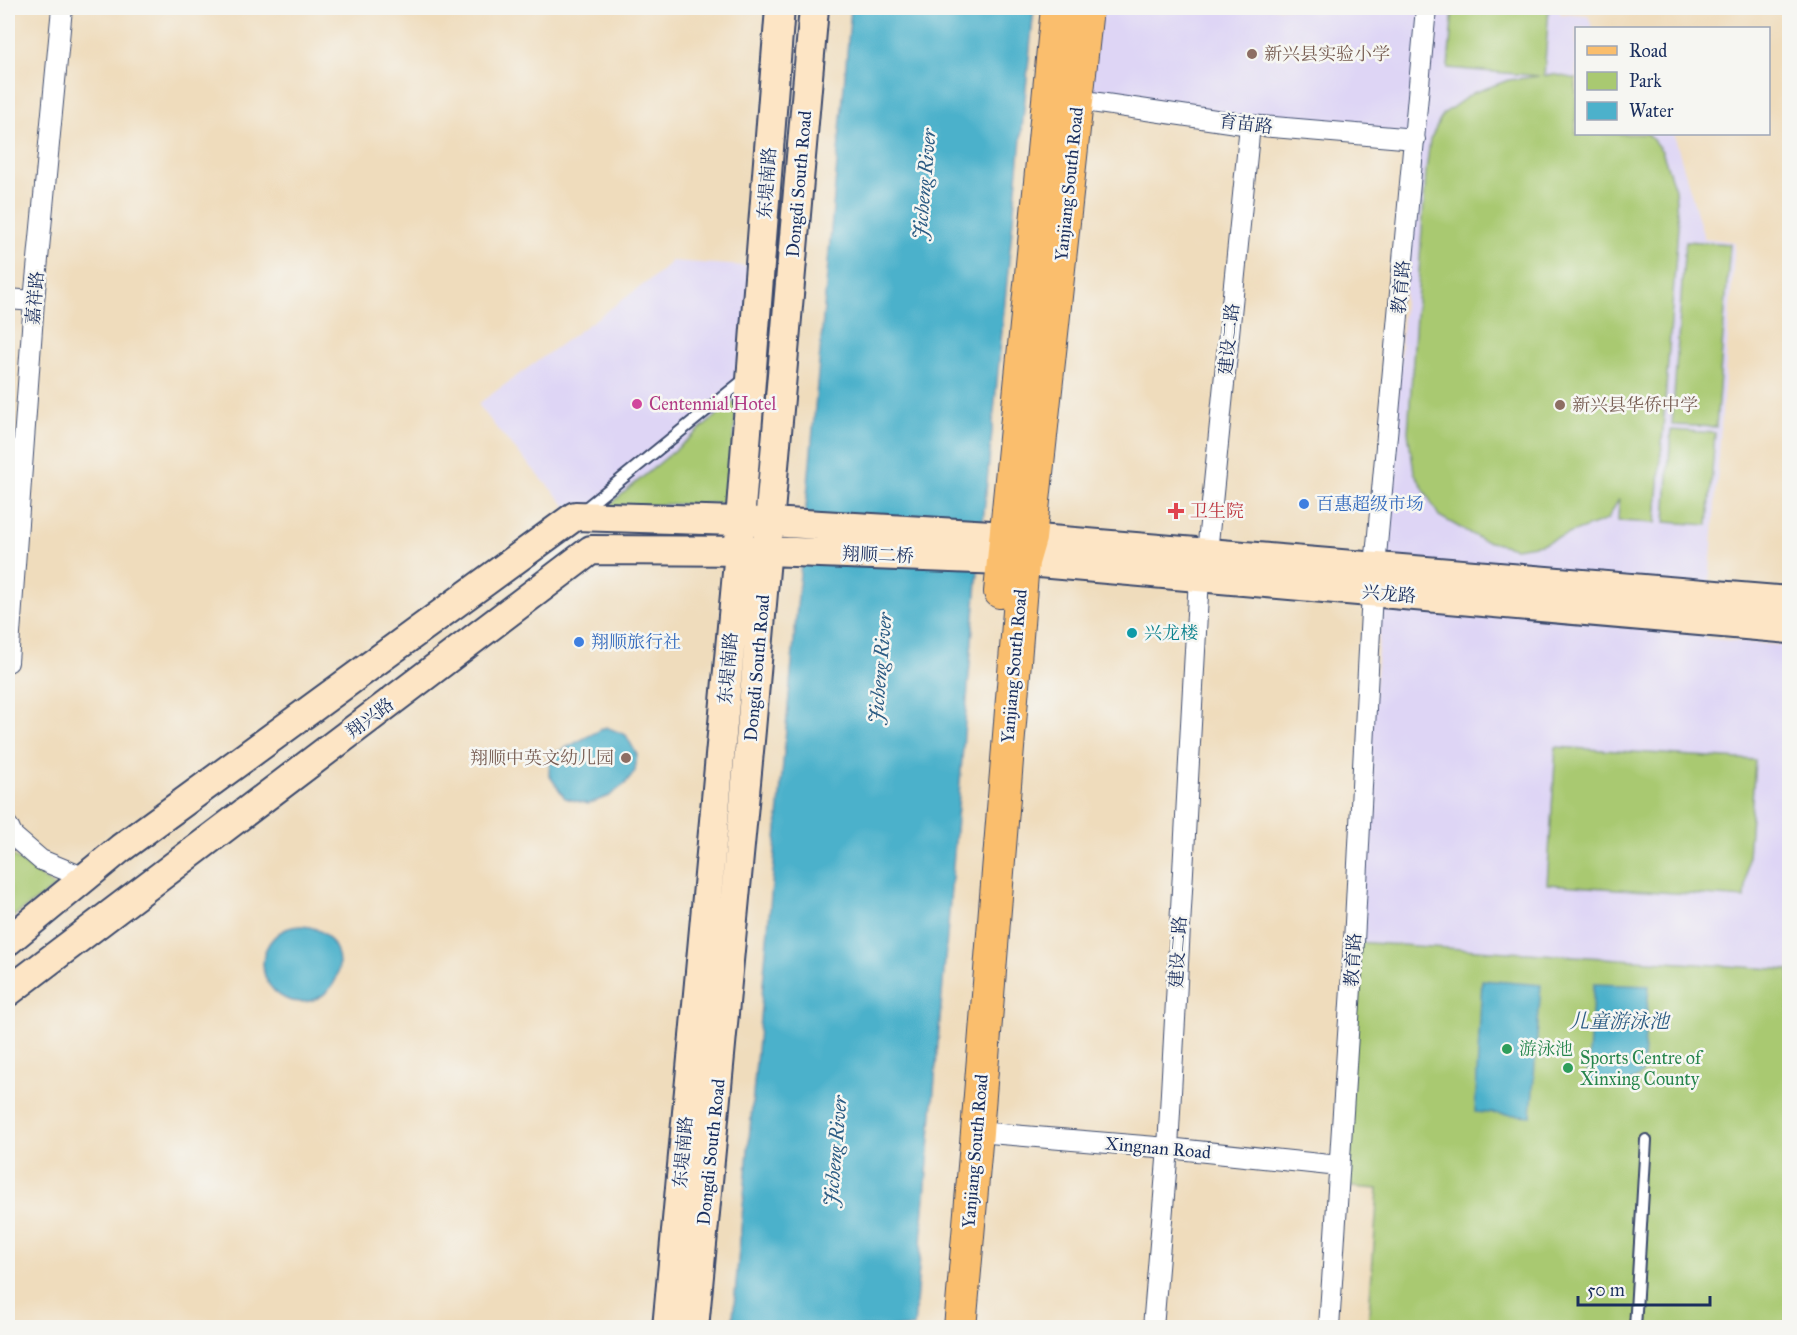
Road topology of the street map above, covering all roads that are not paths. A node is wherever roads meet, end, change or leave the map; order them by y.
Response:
1 (62, 8) edge
2 (780, 8) edge
3 (814, 8) edge
4 (1057, 8) edge
5 (1087, 8) edge
6 (1426, 8) edge
7 (1078, 99) junction
8 (1250, 125) junction
9 (1415, 139) junction
10 (8, 299) edge
11 (34, 301) junction
12 (753, 373) junction
13 (576, 516) junction
14 (740, 521) junction
15 (770, 522) junction
16 (1007, 548) junction
17 (739, 551) junction
18 (768, 551) junction
19 (1203, 565) junction
20 (1373, 580) junction
21 (1790, 601) edge
22 (1790, 629) edge
23 (8, 662) edge
24 (8, 826) edge
25 (85, 878) junction
26 (8, 941) edge
27 (8, 992) edge
28 (977, 1132) junction
29 (1646, 1140) dead end
30 (1168, 1148) junction
31 (1340, 1166) junction
32 (667, 1328) edge
33 (694, 1328) edge
34 (944, 1328) edge
35 (960, 1328) edge
36 (1153, 1328) edge
37 (1329, 1328) edge
38 (1635, 1328) edge

1 - 11 street, 嘉祥路
2 - 12 main road, 东堤南路
3 - 15 main road, Dongdi South Road
4 - 16 main road, Yanjiang South Road
5 - 7 main road, Yanjiang South Road
6 - 9 street, 教育路
7 - 8 street, 育苗路
7 - 16 main road, Yanjiang South Road
8 - 9 street, 育苗路
8 - 19 street, 建设二路
9 - 20 street, 教育路
10 - 11 street
11 - 23 street, 嘉祥路
12 - 13 lane
12 - 14 main road, 东堤南路
13 - 14 main road
13 - 25 main road
14 - 15 main road
14 - 17 main road, 东堤南路
15 - 16 main road, 翔顺二桥
15 - 18 main road, Dongdi South Road
16 - 18 main road, 翔顺二桥
16 - 19 main road, 兴龙路
16 - 28 main road, Yanjiang South Road
16 - 34 main road, Yanjiang South Road
17 - 18 main road, 翔兴路
17 - 27 main road, 翔兴路
17 - 32 main road, 东堤南路
18 - 33 main road, Dongdi South Road
19 - 20 main road, 兴龙路
19 - 30 street, 建设二路
20 - 21 main road, 兴龙路
20 - 22 main road, 兴龙路
20 - 31 street, 教育路
24 - 25 street
25 - 26 main road
28 - 30 street, Xingnan Road
28 - 35 main road, Yanjiang South Road
29 - 38 lane
30 - 31 street, Xingnan Road
30 - 36 street, 建设二路
31 - 37 street, 教育路

